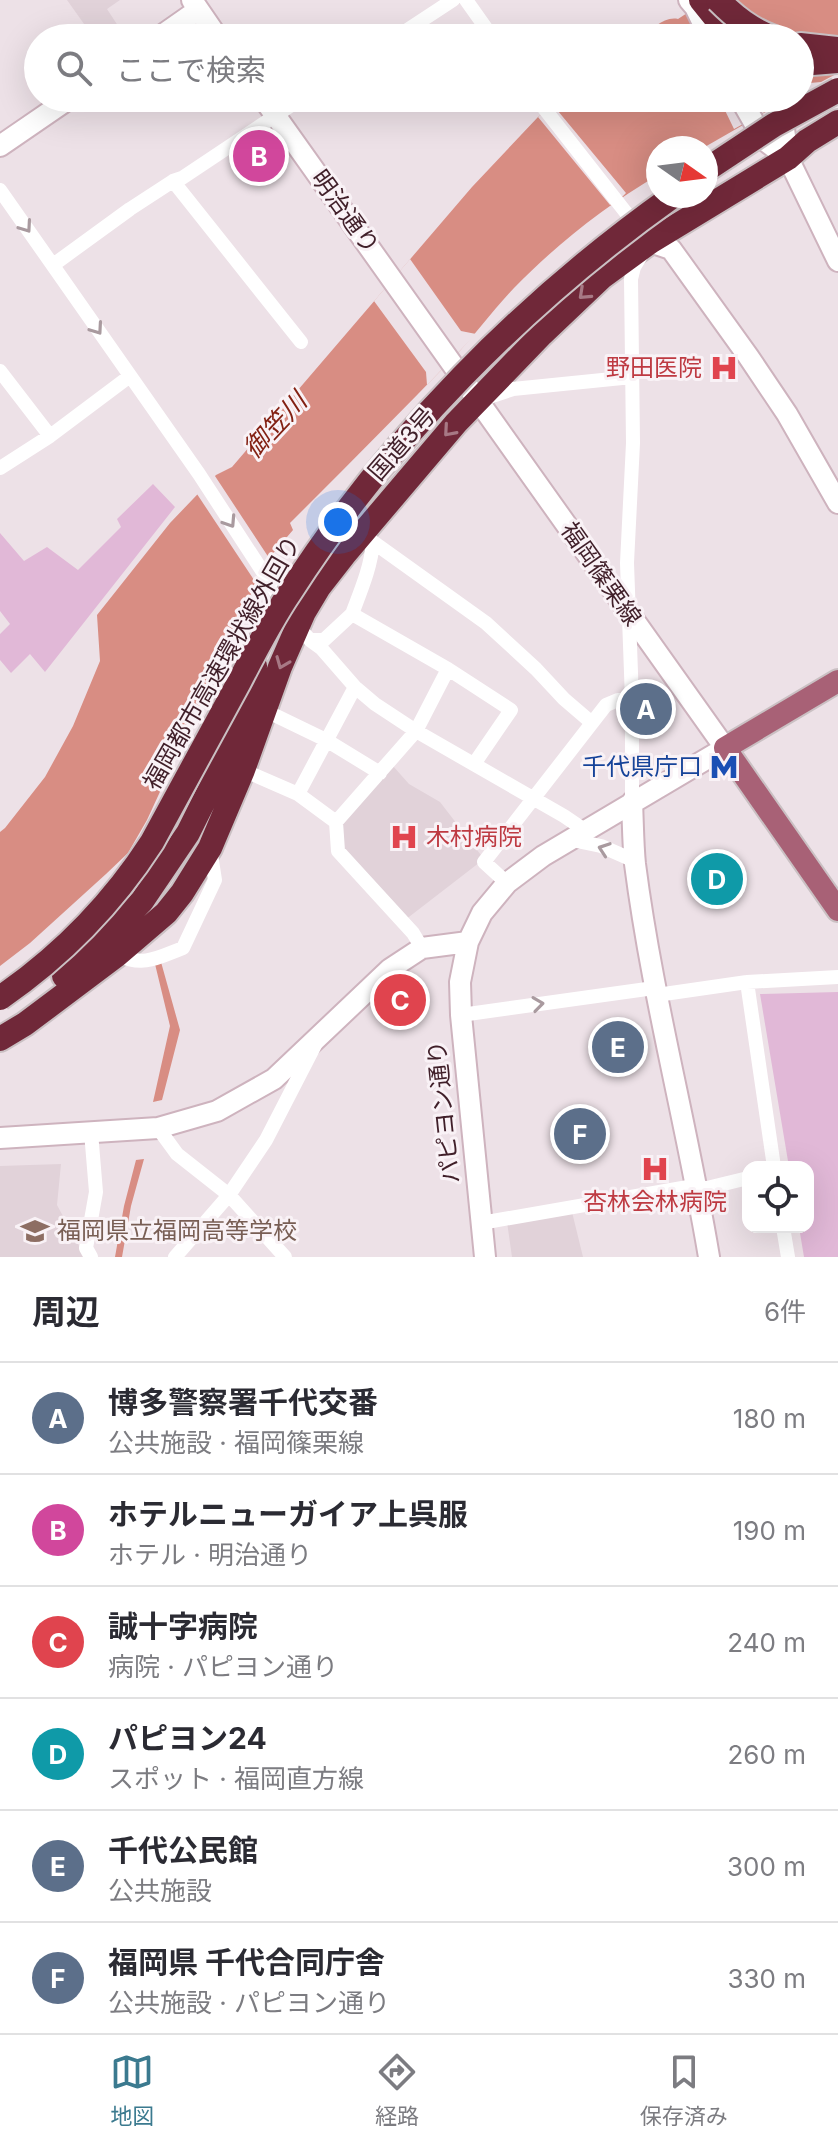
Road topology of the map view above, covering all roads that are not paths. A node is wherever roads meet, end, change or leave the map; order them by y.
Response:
1 (453, 0) edge
2 (466, 0) edge
3 (728, 0) edge
4 (701, 2) edge
5 (194, 3) edge
6 (172, 24) edge
7 (208, 24) edge
8 (416, 24) edge
9 (483, 24) edge
10 (706, 24) edge
11 (720, 24) edge
12 (740, 24) edge
13 (745, 24) edge
14 (814, 46) edge
15 (838, 49) edge
16 (838, 61) edge
17 (814, 63) edge
18 (838, 92) edge
19 (814, 99) edge
20 (814, 104) edge
21 (50, 112) edge
22 (273, 112) edge
23 (282, 112) edge
24 (547, 112) edge
25 (748, 112) edge
26 (778, 112) edge
27 (780, 112) edge
28 (799, 112) edge
29 (276, 116) junction
30 (838, 122) edge
31 (759, 132) junction
32 (0, 146) edge
33 (788, 158) junction
34 (718, 164) edge
35 (718, 165) edge
36 (173, 181) junction
37 (0, 190) edge
38 (654, 208) edge
39 (655, 208) edge
40 (655, 208) edge
41 (634, 222) junction
42 (650, 242) junction
43 (838, 261) edge
44 (53, 265) junction
45 (301, 342) dead end
46 (0, 371) edge
47 (130, 376) junction
48 (632, 377) junction
49 (464, 378) junction
50 (479, 400) junction
51 (50, 436) junction
52 (0, 468) edge
53 (838, 503) edge
54 (368, 537) junction
55 (278, 596) junction
56 (352, 614) junction
57 (629, 614) junction
58 (265, 621) junction
59 (304, 633) junction
60 (448, 669) junction
61 (838, 681) edge
62 (355, 687) junction
63 (632, 700) junction
64 (263, 713) junction
65 (592, 723) junction
66 (416, 731) junction
67 (326, 740) junction
68 (725, 748) junction
69 (474, 764) junction
70 (243, 770) junction
71 (380, 773) junction
72 (298, 794) junction
73 (533, 798) junction
74 (632, 802) junction
75 (336, 822) junction
76 (579, 835) junction
77 (203, 845) junction
78 (635, 861) junction
79 (507, 883) junction
80 (838, 910) edge
81 (468, 942) junction
82 (422, 948) junction
83 (117, 955) junction
84 (838, 977) edge
85 (747, 982) junction
86 (656, 992) junction
87 (0, 996) edge
88 (461, 1015) junction
89 (0, 1022) edge
90 (319, 1036) junction
91 (0, 1039) edge
92 (158, 1128) junction
93 (91, 1132) junction
94 (0, 1138) edge
95 (773, 1161) edge
96 (742, 1179) edge
97 (697, 1187) junction
98 (229, 1195) junction
99 (481, 1223) junction
100 (784, 1233) edge
101 (91, 1257) edge
102 (175, 1257) edge
103 (285, 1257) edge
104 (485, 1257) edge
105 (709, 1257) edge
106 (788, 1257) edge

1 - 8 street
2 - 9 street
3 - 12 street, bridge
4 - 10 street
4 - 11 highway
4 - 13 highway, bridge
5 - 6 street
5 - 7 street
14 - 15 highway
16 - 17 highway
18 - 19 highway
18 - 20 highway, bridge
21 - 32 street
22 - 29 street, 明治通り
23 - 29 street
24 - 41 street
25 - 31 street
26 - 31 highway
27 - 33 street
28 - 35 highway, bridge
29 - 36 street
29 - 49 street, 明治通り
30 - 33 highway, 国道3号
31 - 33 street
31 - 34 highway
33 - 42 highway, 国道3号
33 - 43 street
36 - 44 street
36 - 45 street
37 -> 44 street
38 - 41 highway, 国道3号
39 - 87 highway, 福岡都市高速環状線外回り, bridge
40 - 87 highway, bridge
41 - 42 street
41 - 49 highway, 国道3号
42 - 48 street
42 -> 50 highway, 国道3号
42 - 53 street
44 -> 47 street
46 - 51 street
47 - 51 street
47 -> 55 street
48 - 50 street
48 - 57 street
49 - 50 street
49 - 55 highway, 国道3号
50 -> 54 highway, 国道3号
50 - 57 street, 福岡篠栗線
51 - 52 street
54 - 56 street
54 - 59 highway, 国道3号
54 - 65 street
55 - 58 highway, 国道3号
55 - 59 street
56 - 59 street
56 - 60 street
57 - 63 street
57 - 68 street, 福岡篠栗線
58 - 87 highway, 国道3号
58 - 89 highway
59 - 62 street
59 -> 64 highway, 国道3号
60 - 66 street
60 - 69 street
61 - 68 main road, パピヨン通り
62 - 66 street
62 - 67 street
63 - 65 street
63 - 74 street
64 - 67 street
64 - 70 highway, 国道3号
64 - 77 highway
65 - 73 street
66 - 69 street
66 - 71 street
67 - 71 street
67 - 72 street
68 - 74 street, パピヨン通り
68 - 80 main road
69 - 73 street
70 - 72 street
70 - 77 highway, 国道3号
71 - 75 street
72 - 75 street
73 - 76 street
73 - 79 street
74 - 76 street, パピヨン通り
74 - 78 street
75 - 82 street
78 -> 76 street
76 - 79 street, パピヨン通り
77 - 83 highway, 国道3号
77 - 83 street
77 - 89 highway
78 - 86 street
79 - 81 street, パピヨン通り
81 - 82 street
81 - 88 street, パピヨン通り
82 - 90 street
83 - 91 highway, 国道3号
84 - 85 street
85 - 86 street
85 - 95 street
88 -> 86 street
86 - 97 street
88 - 99 street, パピヨン通り
90 - 92 street
90 - 98 street
92 - 93 street
92 - 98 street
93 - 94 street
93 - 101 street
96 - 97 street
97 - 99 street
97 - 105 street
98 - 102 street
98 - 103 street
99 - 104 street, パピヨン通り
100 - 106 street

